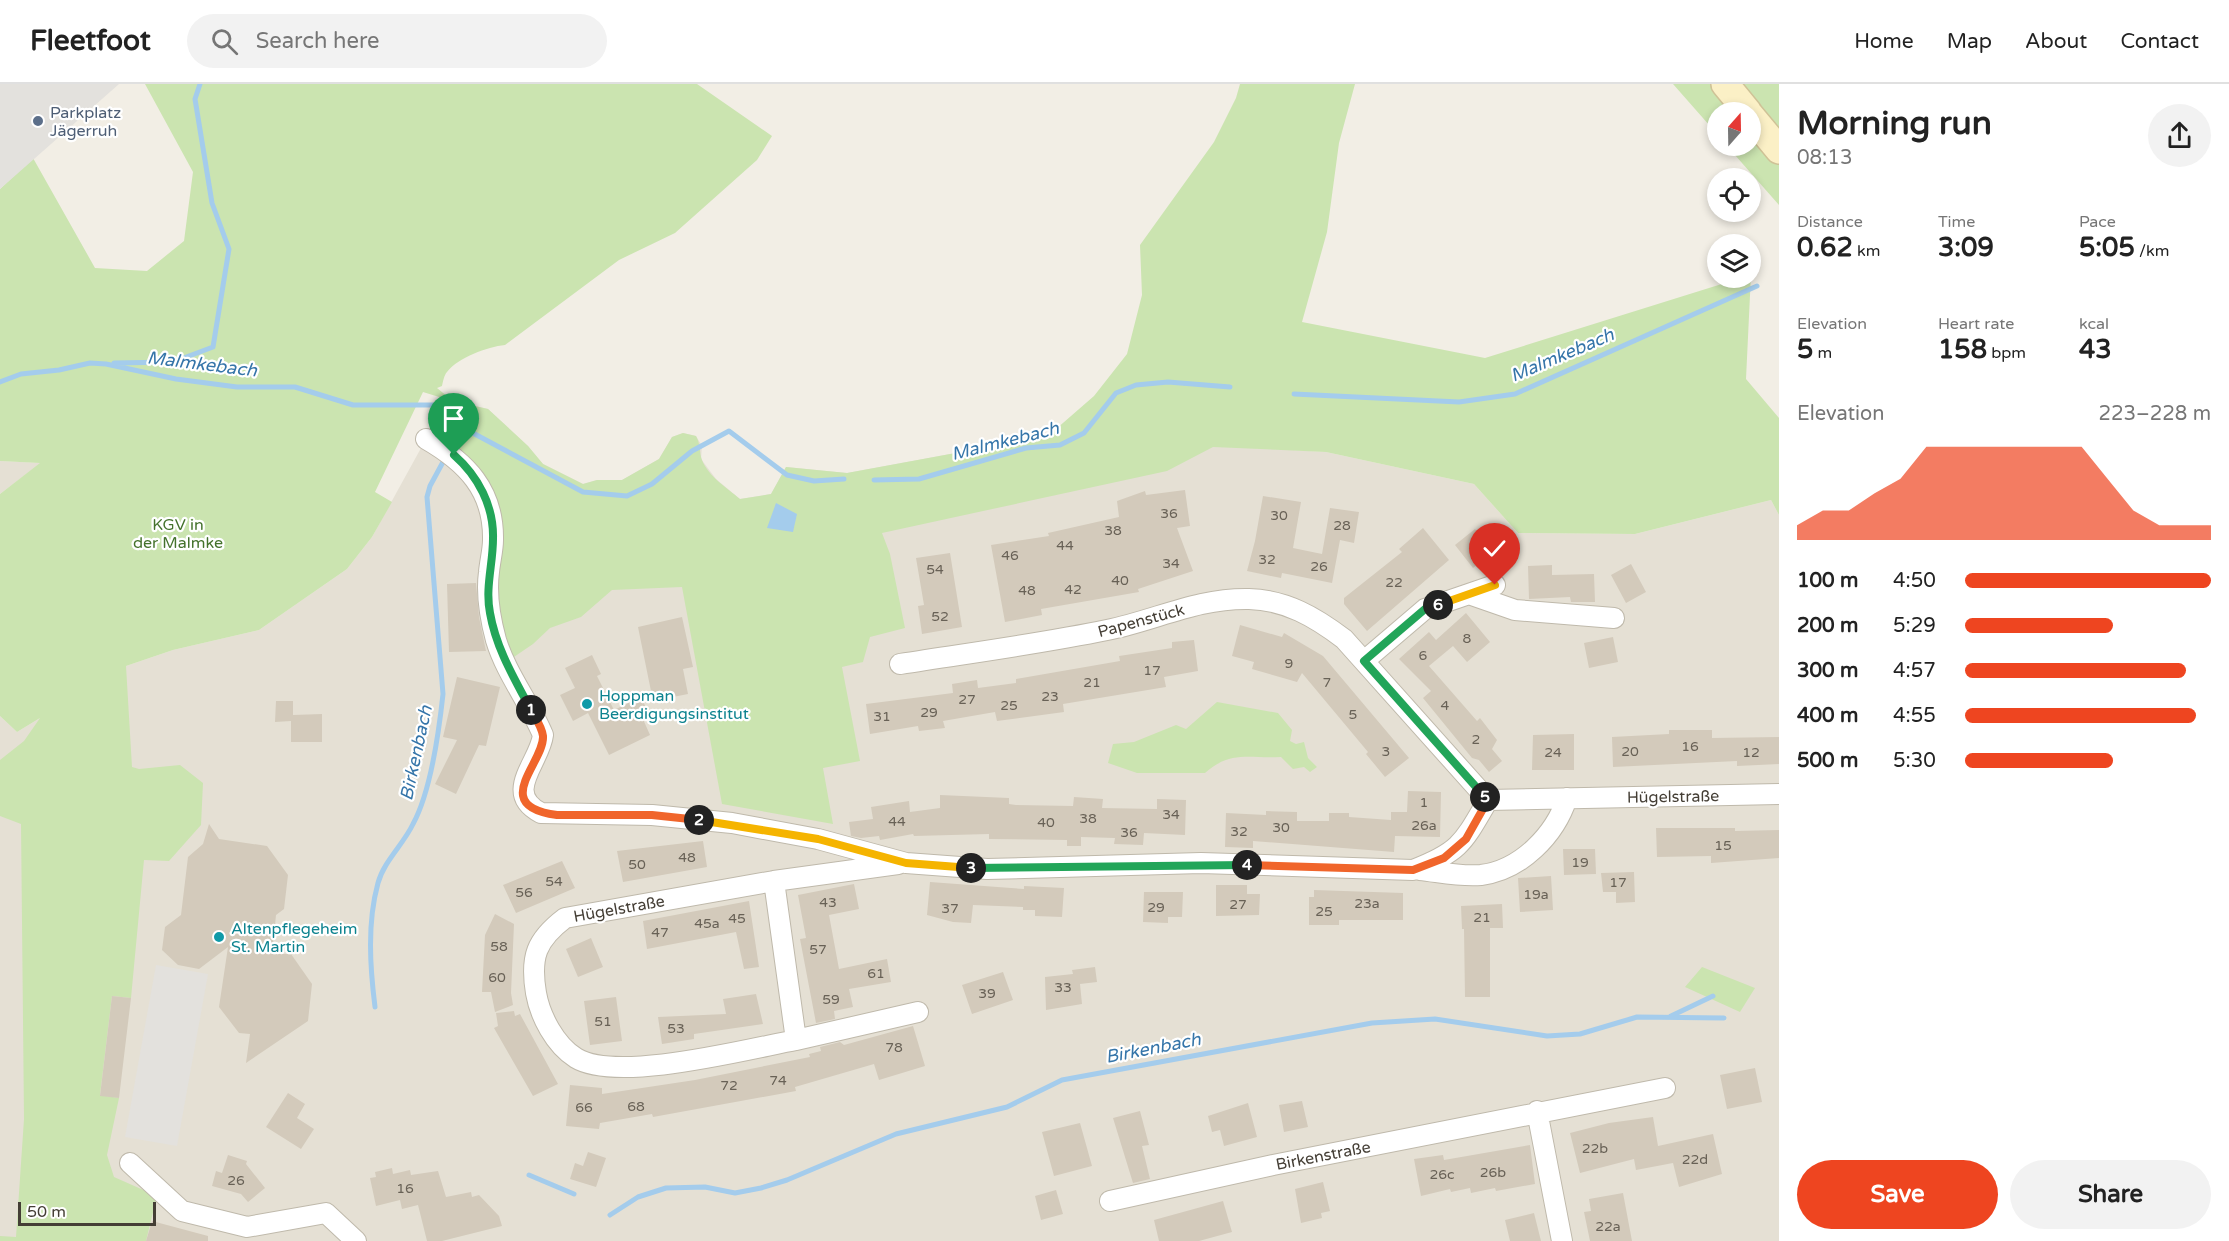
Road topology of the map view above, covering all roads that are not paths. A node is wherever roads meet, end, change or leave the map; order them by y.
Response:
1 (1725, 84) edge
2 (1739, 102) edge
3 (1761, 128) edge
4 (1779, 150) edge
5 (426, 439) dead end
6 (1495, 585) dead end
7 (1469, 594) junction
8 (1614, 618) dead end
9 (1364, 661) junction
10 (900, 663) dead end
11 (1779, 794) edge
12 (1567, 798) junction
13 (1488, 800) junction
14 (906, 863) junction
15 (1413, 870) junction
16 (774, 881) junction
17 (918, 1012) dead end
18 (796, 1040) junction
19 (1665, 1088) dead end
20 (1537, 1111) junction
21 (130, 1163) dead end
22 (1110, 1201) dead end
23 (356, 1241) edge
24 (1562, 1241) edge

1 - 2 main road
3 - 4 main road
5 - 14 street, Hügelstraße
6 - 7 street
7 - 8 street
7 - 9 street
9 - 10 street, Papenstück
9 - 13 street, Papenstück
11 - 12 street, Hügelstraße
12 - 13 street, Hügelstraße
12 - 15 street, Hügelstraße
13 - 15 street, Hügelstraße
14 - 15 street, Hügelstraße
14 - 16 street, Hügelstraße
16 - 18 street
16 - 18 street, Hügelstraße
17 - 18 street, Hügelstraße
19 - 20 street, Birkenstraße
20 - 22 street, Birkenstraße
20 - 24 street
21 - 23 street

